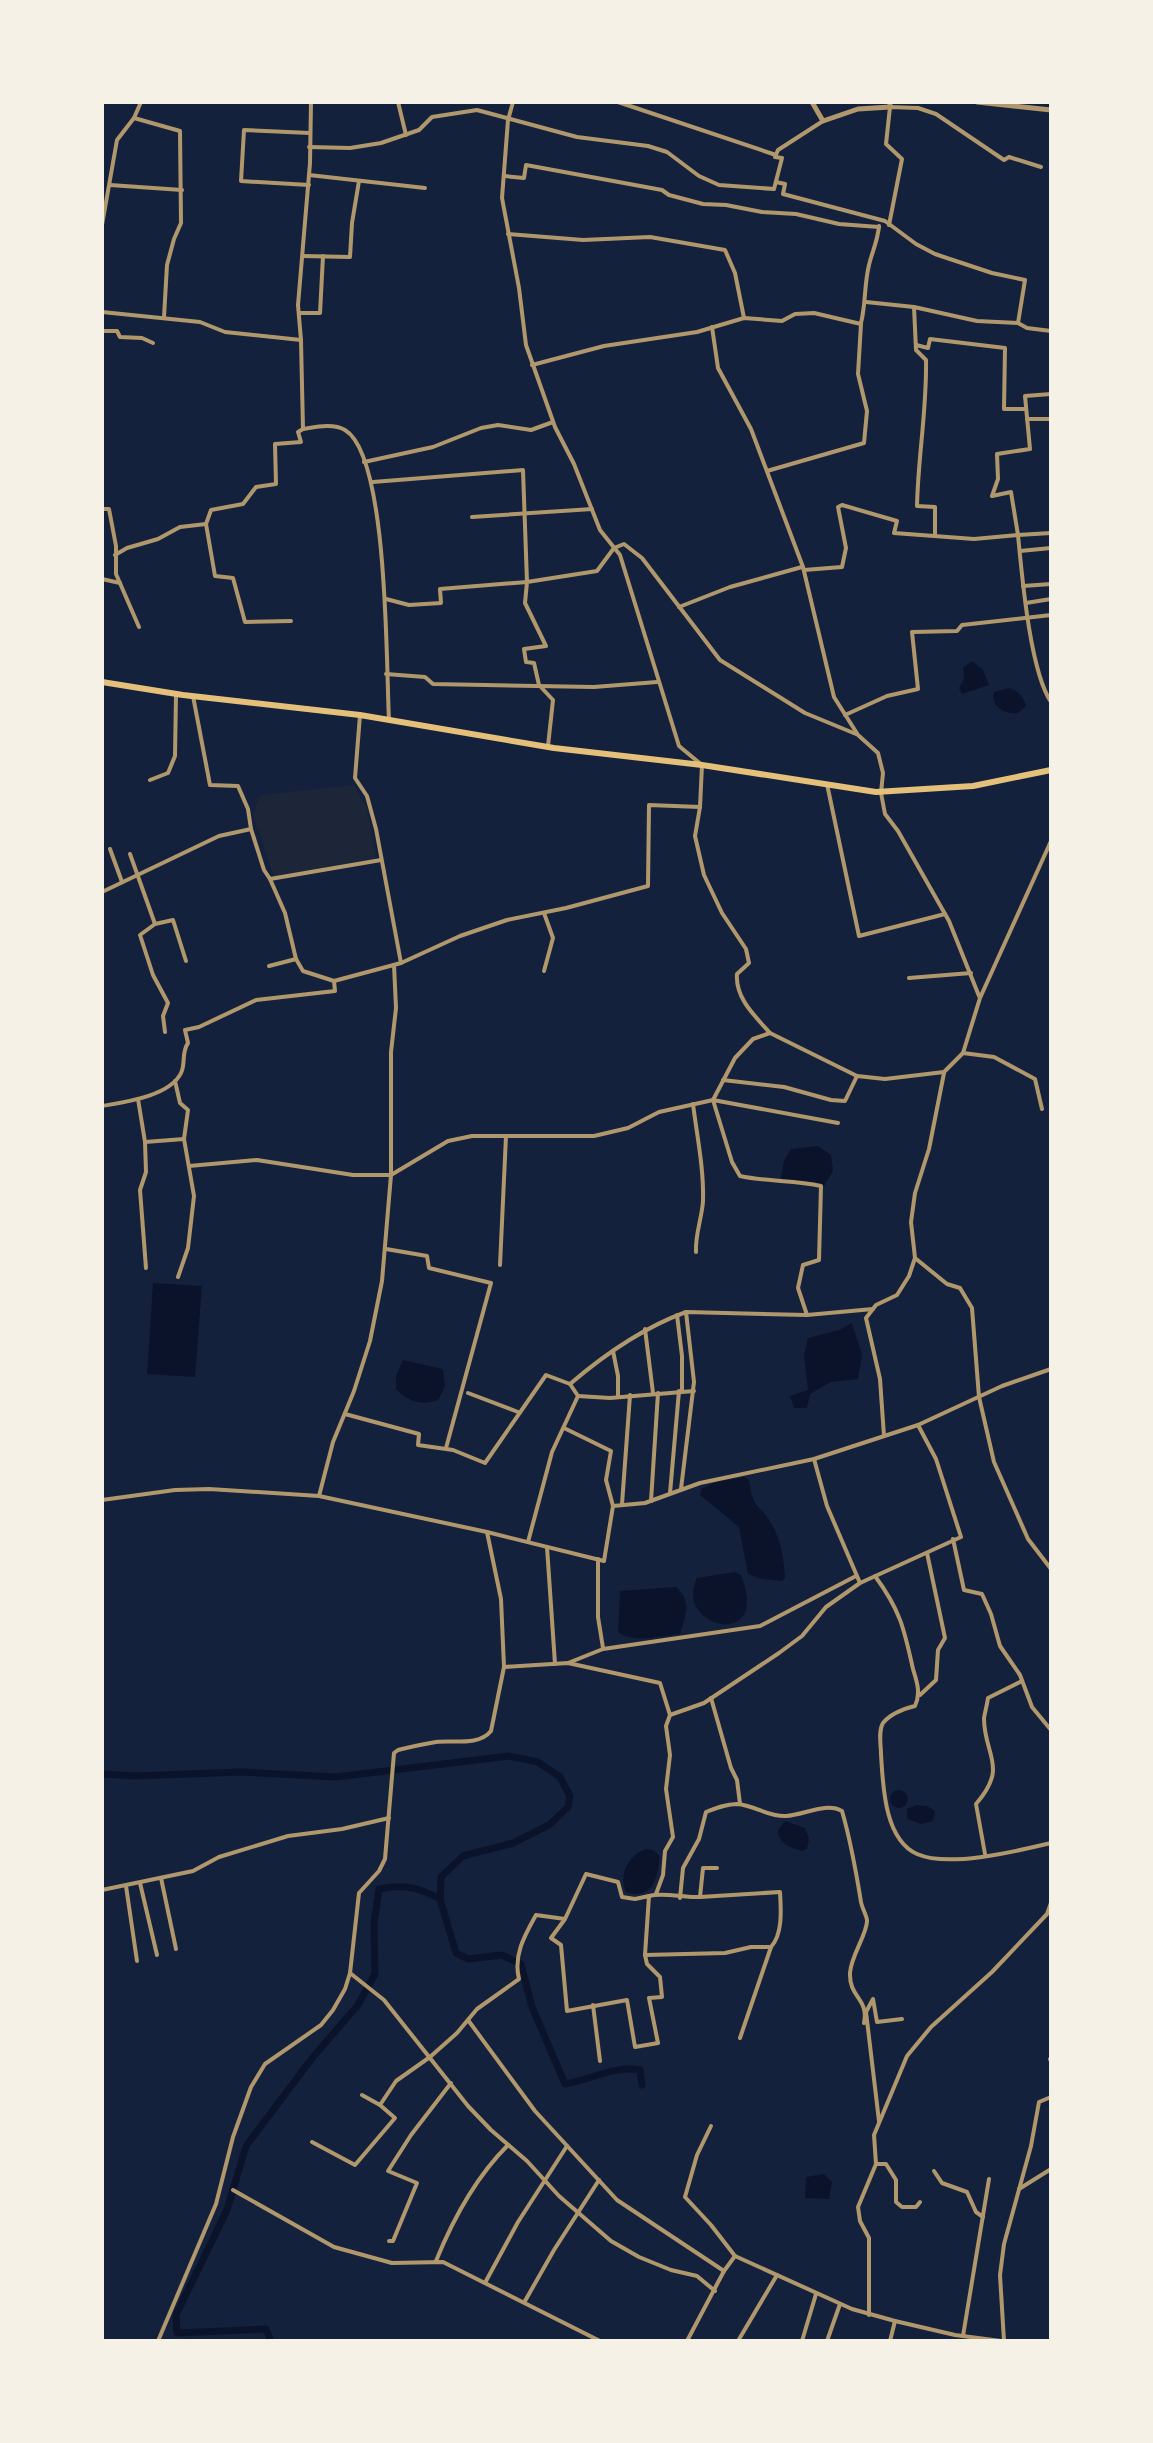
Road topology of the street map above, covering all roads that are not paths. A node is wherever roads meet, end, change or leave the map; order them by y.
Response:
1 (141, 102) edge
2 (311, 102) edge
3 (398, 102) edge
4 (513, 102) edge
5 (618, 102) edge
6 (812, 102) edge
7 (977, 102) edge
8 (890, 104) edge
9 (1051, 110) edge
10 (134, 118) junction
11 (508, 120) junction
12 (823, 121) junction
13 (310, 133) junction
14 (406, 135) junction
15 (309, 147) junction
16 (776, 155) junction
17 (1041, 167) dead end
18 (309, 175) junction
19 (504, 176) junction
20 (359, 181) junction
21 (776, 182) junction
22 (309, 185) junction
23 (110, 188) junction
24 (425, 188) dead end
25 (182, 190) junction
26 (102, 199) edge
27 (879, 220) junction
28 (102, 225) edge
29 (889, 225) junction
30 (879, 227) junction
31 (508, 234) junction
32 (303, 256) junction
33 (323, 256) junction
34 (866, 302) junction
35 (914, 307) junction
36 (102, 312) edge
37 (298, 313) junction
38 (164, 317) junction
39 (744, 318) junction
40 (1018, 323) junction
41 (861, 324) junction
42 (712, 327) junction
43 (102, 331) edge
44 (1051, 331) edge
45 (301, 340) junction
46 (153, 343) dead end
47 (916, 345) junction
48 (532, 365) junction
49 (1051, 394) edge
50 (1026, 409) junction
51 (1027, 419) junction
52 (1051, 419) edge
53 (553, 422) junction
54 (303, 429) junction
55 (364, 462) junction
56 (767, 471) junction
57 (373, 482) dead end
58 (102, 500) edge
59 (102, 509) edge
60 (109, 509) junction
61 (592, 509) junction
62 (525, 514) junction
63 (472, 517) dead end
64 (206, 524) junction
65 (1051, 533) edge
66 (1018, 535) junction
67 (935, 536) junction
68 (614, 548) junction
69 (1051, 548) edge
70 (1020, 551) junction
71 (115, 555) junction
72 (803, 568) junction
73 (102, 579) edge
74 (527, 582) junction
75 (120, 583) junction
76 (1051, 584) edge
77 (1023, 586) junction
78 (386, 599) junction
79 (1051, 599) edge
80 (1026, 603) junction
81 (679, 607) junction
82 (1051, 615) edge
83 (1029, 616) junction
84 (291, 621) dead end
85 (139, 627) dead end
86 (386, 674) junction
87 (102, 682) edge
88 (658, 682) junction
89 (539, 685) junction
90 (176, 694) junction
91 (193, 696) junction
92 (1051, 702) edge
93 (360, 715) junction
94 (845, 715) junction
95 (389, 720) junction
96 (858, 735) junction
97 (548, 747) junction
98 (702, 765) junction
99 (1051, 770) edge
100 (150, 780) dead end
101 (827, 784) junction
102 (881, 793) junction
103 (700, 807) junction
104 (251, 829) junction
105 (1051, 841) edge
106 (110, 849) dead end
107 (130, 854) dead end
108 (381, 860) junction
109 (139, 875) junction
110 (270, 879) junction
111 (122, 882) junction
112 (102, 892) edge
113 (544, 913) junction
114 (945, 914) junction
115 (155, 924) junction
116 (296, 959) junction
117 (186, 961) dead end
118 (401, 963) junction
119 (394, 965) junction
120 (269, 966) dead end
121 (544, 971) dead end
122 (971, 973) junction
123 (909, 978) dead end
124 (334, 981) junction
125 (980, 998) junction
126 (165, 1032) dead end
127 (770, 1033) junction
128 (963, 1053) junction
129 (944, 1072) junction
130 (857, 1076) junction
131 (723, 1080) junction
132 (175, 1081) junction
133 (138, 1099) junction
134 (713, 1100) junction
135 (693, 1104) junction
136 (102, 1106) edge
137 (1042, 1109) dead end
138 (838, 1123) dead end
139 (506, 1136) junction
140 (184, 1139) junction
141 (145, 1142) junction
142 (189, 1166) junction
143 (391, 1175) junction
144 (386, 1249) junction
145 (696, 1252) dead end
146 (915, 1258) junction
147 (500, 1265) dead end
148 (146, 1268) dead end
149 (178, 1277) dead end
150 (873, 1309) junction
151 (686, 1312) junction
152 (677, 1315) junction
153 (807, 1315) junction
154 (645, 1329) junction
155 (613, 1351) junction
156 (1051, 1369) edge
157 (570, 1384) junction
158 (681, 1391) junction
159 (694, 1391) junction
160 (468, 1393) dead end
161 (655, 1393) junction
162 (630, 1395) junction
163 (578, 1396) junction
164 (618, 1397) junction
165 (979, 1397) junction
166 (518, 1413) junction
167 (344, 1414) junction
168 (918, 1425) junction
169 (564, 1428) junction
170 (884, 1436) junction
171 (446, 1449) junction
172 (814, 1459) junction
173 (681, 1489) junction
174 (670, 1494) junction
175 (319, 1496) junction
176 (102, 1500) edge
177 (651, 1501) junction
178 (613, 1506) junction
179 (622, 1506) junction
180 (487, 1532) junction
181 (953, 1539) junction
182 (528, 1542) junction
183 (547, 1547) junction
184 (927, 1553) junction
185 (598, 1559) junction
186 (1051, 1569) edge
187 (857, 1575) junction
188 (875, 1576) junction
189 (860, 1583) junction
190 (603, 1649) junction
191 (568, 1663) junction
192 (555, 1664) junction
193 (504, 1667) junction
194 (1022, 1681) junction
195 (919, 1696) junction
196 (711, 1698) junction
197 (670, 1715) junction
198 (1051, 1730) edge
199 (740, 1804) junction
200 (390, 1818) junction
201 (1051, 1843) edge
202 (985, 1855) junction
203 (717, 1868) dead end
204 (161, 1878) junction
205 (140, 1883) junction
206 (126, 1886) junction
207 (102, 1890) edge
208 (656, 1894) junction
209 (649, 1896) junction
210 (700, 1897) junction
211 (680, 1898) junction
212 (1051, 1903) edge
213 (565, 1919) junction
214 (771, 1947) junction
215 (176, 1949) dead end
216 (157, 1955) dead end
217 (645, 1955) junction
218 (137, 1961) dead end
219 (350, 1973) junction
220 (593, 2005) junction
221 (866, 2012) junction
222 (902, 2019) dead end
223 (468, 2020) junction
224 (864, 2023) dead end
225 (740, 2038) dead end
226 (430, 2057) junction
227 (600, 2061) dead end
228 (451, 2083) junction
229 (362, 2095) dead end
230 (1051, 2097) edge
231 (380, 2105) junction
232 (879, 2123) junction
233 (711, 2126) dead end
234 (312, 2142) dead end
235 (508, 2145) junction
236 (567, 2146) junction
237 (876, 2164) junction
238 (1051, 2169) edge
239 (934, 2171) dead end
240 (989, 2179) dead end
241 (599, 2180) junction
242 (545, 2181) junction
243 (1018, 2189) junction
244 (233, 2190) dead end
245 (920, 2202) dead end
246 (578, 2213) junction
247 (983, 2217) junction
248 (389, 2241) dead end
249 (735, 2256) junction
250 (436, 2262) junction
251 (724, 2271) junction
252 (777, 2275) junction
253 (485, 2282) junction
254 (715, 2291) junction
255 (816, 2294) junction
256 (525, 2301) junction
257 (840, 2304) junction
258 (869, 2315) junction
259 (895, 2321) junction
260 (963, 2336) junction
261 (955, 2338) edge
262 (158, 2341) edge
263 (600, 2341) edge
264 (687, 2341) edge
265 (738, 2341) edge
266 (802, 2341) edge
267 (827, 2341) edge
268 (890, 2341) edge
269 (1002, 2341) edge

1 - 10 street
2 - 13 street
3 - 14 street
4 - 11 street
5 - 16 street
6 - 12 street
7 - 9 street
8 - 12 street
8 - 17 street
8 - 29 street
10 - 23 street
10 - 25 street
11 - 14 street
11 - 19 street
11 - 21 street
12 - 16 street
13 - 15 street
13 - 22 street
14 - 15 street
15 - 18 street
16 - 21 street
18 - 20 street
18 - 22 street
19 - 30 street
19 - 31 street
20 - 24 street
20 - 33 street
21 - 27 street
22 - 32 street
23 - 25 street
23 - 26 street
23 - 28 street
25 - 38 street
27 - 29 street
27 - 30 street
29 - 40 street
30 - 34 street
31 - 39 street
31 - 48 street
32 - 33 street
32 - 37 street
33 - 37 street
34 - 35 street
34 - 41 street
35 - 40 street
35 - 47 street
36 - 38 street
37 - 45 street
38 - 45 street
39 - 41 street
39 - 42 street
40 - 44 street
41 - 56 street
42 - 48 street
42 - 56 street
43 - 46 street
45 - 54 street
47 - 50 street
47 - 67 street
48 - 53 street
49 - 50 street
50 - 51 street
51 - 52 street
51 - 66 street
53 - 55 street
53 - 61 street
54 - 55 street
54 - 64 street
55 - 78 street
56 - 72 street
57 - 62 street
58 - 60 street
59 - 60 street
60 - 71 street
61 - 62 street
61 - 68 street
62 - 63 street
62 - 74 street
64 - 71 street
64 - 84 street
65 - 66 street
66 - 67 street
66 - 70 street
67 - 72 street
68 - 74 street
68 - 81 street
68 - 88 street
69 - 70 street
70 - 77 street
71 - 75 street
72 - 81 street
72 - 94 street
73 - 75 street
74 - 78 street
74 - 89 street
75 - 85 street
76 - 77 street
77 - 80 street
78 - 86 street
79 - 80 street
80 - 83 street
81 - 96 street
82 - 83 street
83 - 92 street
83 - 94 street
86 - 89 street
86 - 95 street
87 - 90 main road
88 - 89 street
88 - 98 street
89 - 97 street
90 - 91 main road
90 - 100 street
91 - 93 main road
91 - 104 street
93 - 95 main road
93 - 108 street
94 - 96 street
95 - 97 main road
96 - 102 street
97 - 98 main road
98 - 101 main road
98 - 103 street
99 - 102 main road
101 - 102 main road
101 - 114 street
102 - 114 street
103 - 113 street
103 - 127 street
104 - 109 street
104 - 110 street
105 - 125 street
106 - 111 street
107 - 109 street
108 - 110 street
108 - 118 street
109 - 111 street
109 - 115 street
110 - 116 street
111 - 112 street
113 - 118 street
113 - 121 street
114 - 122 street
115 - 117 street
115 - 126 street
116 - 120 street
116 - 124 street
118 - 119 street
119 - 124 street
119 - 143 street
122 - 123 street
122 - 125 street
124 - 132 street
125 - 128 street
127 - 130 street
127 - 131 street
128 - 129 street
128 - 137 street
129 - 130 street
129 - 146 street
130 - 131 street
131 - 134 street
132 - 133 street
132 - 140 street
133 - 136 street
133 - 141 street
134 - 135 street
134 - 138 street
134 - 153 street
135 - 139 street
135 - 145 street
139 - 143 street
139 - 147 street
140 - 141 street
140 - 142 street
141 - 148 street
142 - 143 street
142 - 149 street
143 - 144 street
144 - 167 street
144 - 171 street
146 - 150 street
146 - 165 street
150 - 153 street
150 - 170 street
151 - 152 street
151 - 153 street
151 - 159 street
152 - 154 street
152 - 158 street
154 - 155 street
154 - 161 street
155 - 157 street
155 - 164 street
156 - 165 street
157 - 163 street
157 - 166 street
158 - 159 street
158 - 161 street
158 - 174 street
159 - 173 street
160 - 166 street
161 - 162 street
161 - 177 street
162 - 164 street
162 - 179 street
163 - 164 street
163 - 169 street
165 - 168 street
165 - 186 street
166 - 171 street
167 - 171 street
167 - 175 street
168 - 170 street
168 - 181 street
169 - 178 street
169 - 182 street
170 - 172 street
172 - 173 street
172 - 187 street
173 - 174 street
174 - 177 street
175 - 176 street
175 - 180 street
177 - 179 street
178 - 179 street
178 - 185 street
180 - 182 street
180 - 193 street
181 - 184 street
181 - 194 street
182 - 183 street
183 - 185 street
183 - 192 street
184 - 188 street
184 - 195 street
185 - 190 street
187 - 189 street
187 - 190 street
188 - 189 street
188 - 195 street
189 - 196 street
190 - 191 street
191 - 192 street
191 - 197 street
192 - 193 street
193 - 200 street
194 - 198 street
194 - 202 street
195 - 202 street
196 - 197 street
196 - 199 street
197 - 208 street
199 - 211 street
199 - 221 street
200 - 204 street
200 - 219 street
201 - 202 street
203 - 210 street
204 - 205 street
204 - 215 street
205 - 206 street
205 - 216 street
206 - 207 street
206 - 218 street
208 - 209 street
208 - 211 street
209 - 213 street
209 - 217 street
210 - 211 street
210 - 214 street
212 - 232 street
213 - 220 street
213 - 223 street
214 - 217 street
214 - 225 street
217 - 220 street
219 - 226 street
219 - 262 street
220 - 227 street
221 - 222 street
221 - 224 street
221 - 232 street
223 - 226 street
223 - 236 street
226 - 228 street
226 - 231 street
228 - 235 street
228 - 248 street
229 - 231 street
230 - 243 street
231 - 234 street
232 - 237 street
233 - 249 street
235 - 242 street
235 - 250 street
236 - 241 street
236 - 242 street
237 - 245 street
237 - 258 street
238 - 243 street
239 - 247 street
240 - 247 street
241 - 246 street
241 - 251 street
242 - 246 street
242 - 253 street
243 - 269 street
244 - 250 street
246 - 254 street
246 - 256 street
247 - 260 street
249 - 251 street
249 - 252 street
250 - 253 street
251 - 254 street
252 - 255 street
252 - 265 street
253 - 256 street
254 - 264 street
255 - 257 street
255 - 266 street
256 - 263 street
257 - 258 street
257 - 267 street
258 - 259 street
259 - 261 street
259 - 268 street
260 - 261 street
260 - 269 street

